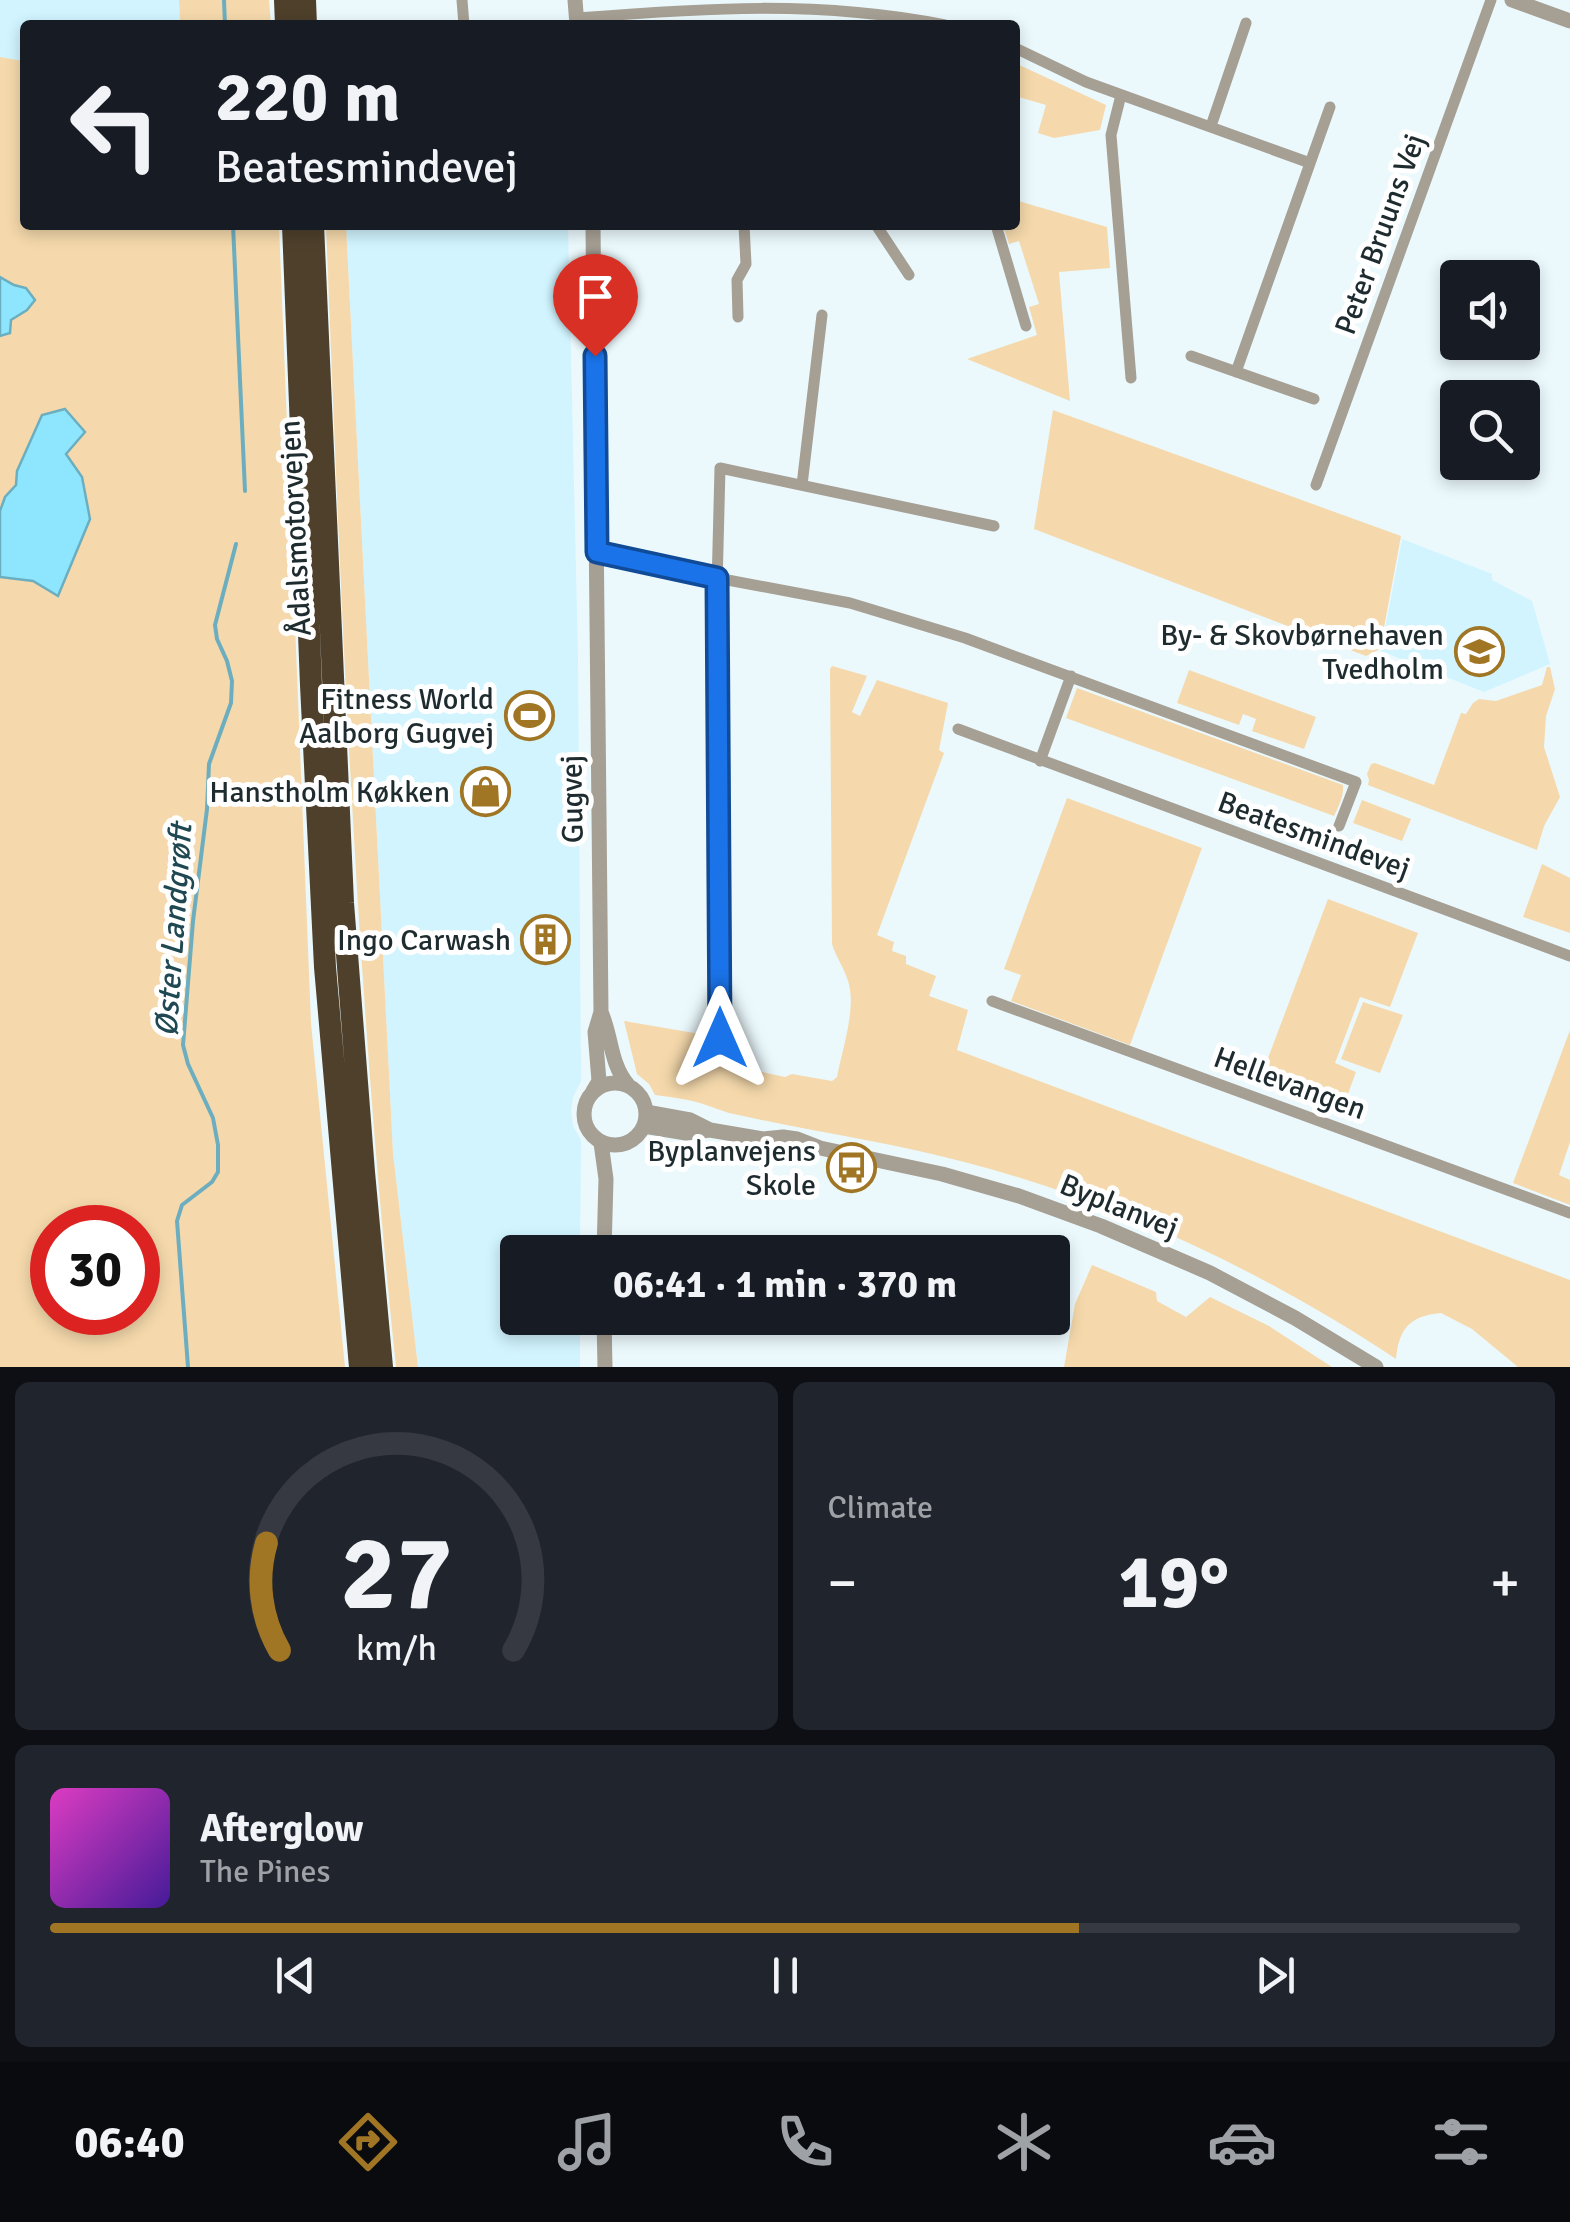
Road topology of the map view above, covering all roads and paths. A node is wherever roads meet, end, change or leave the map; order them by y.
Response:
1 (1492, 0) edge
2 (1512, 0) edge
3 (706, 8) junction
4 (879, 18) edge
5 (595, 20) edge
6 (708, 20) edge
7 (1570, 21) edge
8 (1246, 23) dead end
9 (1020, 50) edge
10 (1121, 95) junction
11 (1330, 107) dead end
12 (1211, 126) junction
13 (1310, 164) junction
14 (293, 230) edge
15 (312, 230) edge
16 (592, 230) edge
17 (744, 230) edge
18 (879, 230) edge
19 (997, 230) edge
20 (909, 275) dead end
21 (822, 315) dead end
22 (738, 317) dead end
23 (1026, 326) dead end
24 (1191, 356) dead end
25 (1236, 372) junction
26 (1131, 378) dead end
27 (1314, 399) dead end
28 (802, 485) junction
29 (1316, 485) dead end
30 (994, 526) dead end
31 (597, 552) junction
32 (717, 578) junction
33 (1072, 676) junction
34 (958, 729) dead end
35 (1040, 761) junction
36 (1339, 826) dead end
37 (1570, 956) edge
38 (992, 1001) dead end
39 (601, 1012) junction
40 (720, 1038) dead end
41 (628, 1086) junction
42 (594, 1091) junction
43 (645, 1119) junction
44 (601, 1142) junction
45 (621, 1145) junction
46 (606, 1179) junction
47 (1570, 1213) edge
48 (604, 1235) edge
49 (604, 1335) edge
50 (360, 1367) edge
51 (382, 1367) edge
52 (605, 1367) edge
53 (1376, 1367) edge

1 - 29 street, Peter Bruuns Vej
2 - 7 street
3 - 4 street
3 - 5 street
3 - 6 street
8 - 12 street
9 - 10 street
10 - 12 street
10 - 26 street
11 - 13 street
12 - 13 street
13 - 25 street
14 - 50 highway, Ådalsmotorvejen
15 - 51 highway, Ådalsmotorvejen
16 - 31 street, Gugvej
17 - 22 street
18 - 20 street
19 - 23 street
21 - 28 street
24 - 25 street
25 - 27 street
28 - 30 street
28 - 32 street
31 - 32 street, Beatesmindevej
31 - 39 street, Gugvej
32 - 33 street, Beatesmindevej
32 - 40 street
33 - 35 street
33 - 36 street, Beatesmindevej
34 - 35 street, Beatesmindevej
35 - 37 street, Beatesmindevej
38 - 47 street, Hellevangen
39 - 41 street, Gugvej
39 - 42 street, Gugvej
41 - 42 street
41 - 43 street
42 - 44 street
43 - 45 street
43 - 53 street, Byplanvej
44 - 45 street
44 - 46 street
45 - 46 street
46 - 48 street
49 - 52 street

